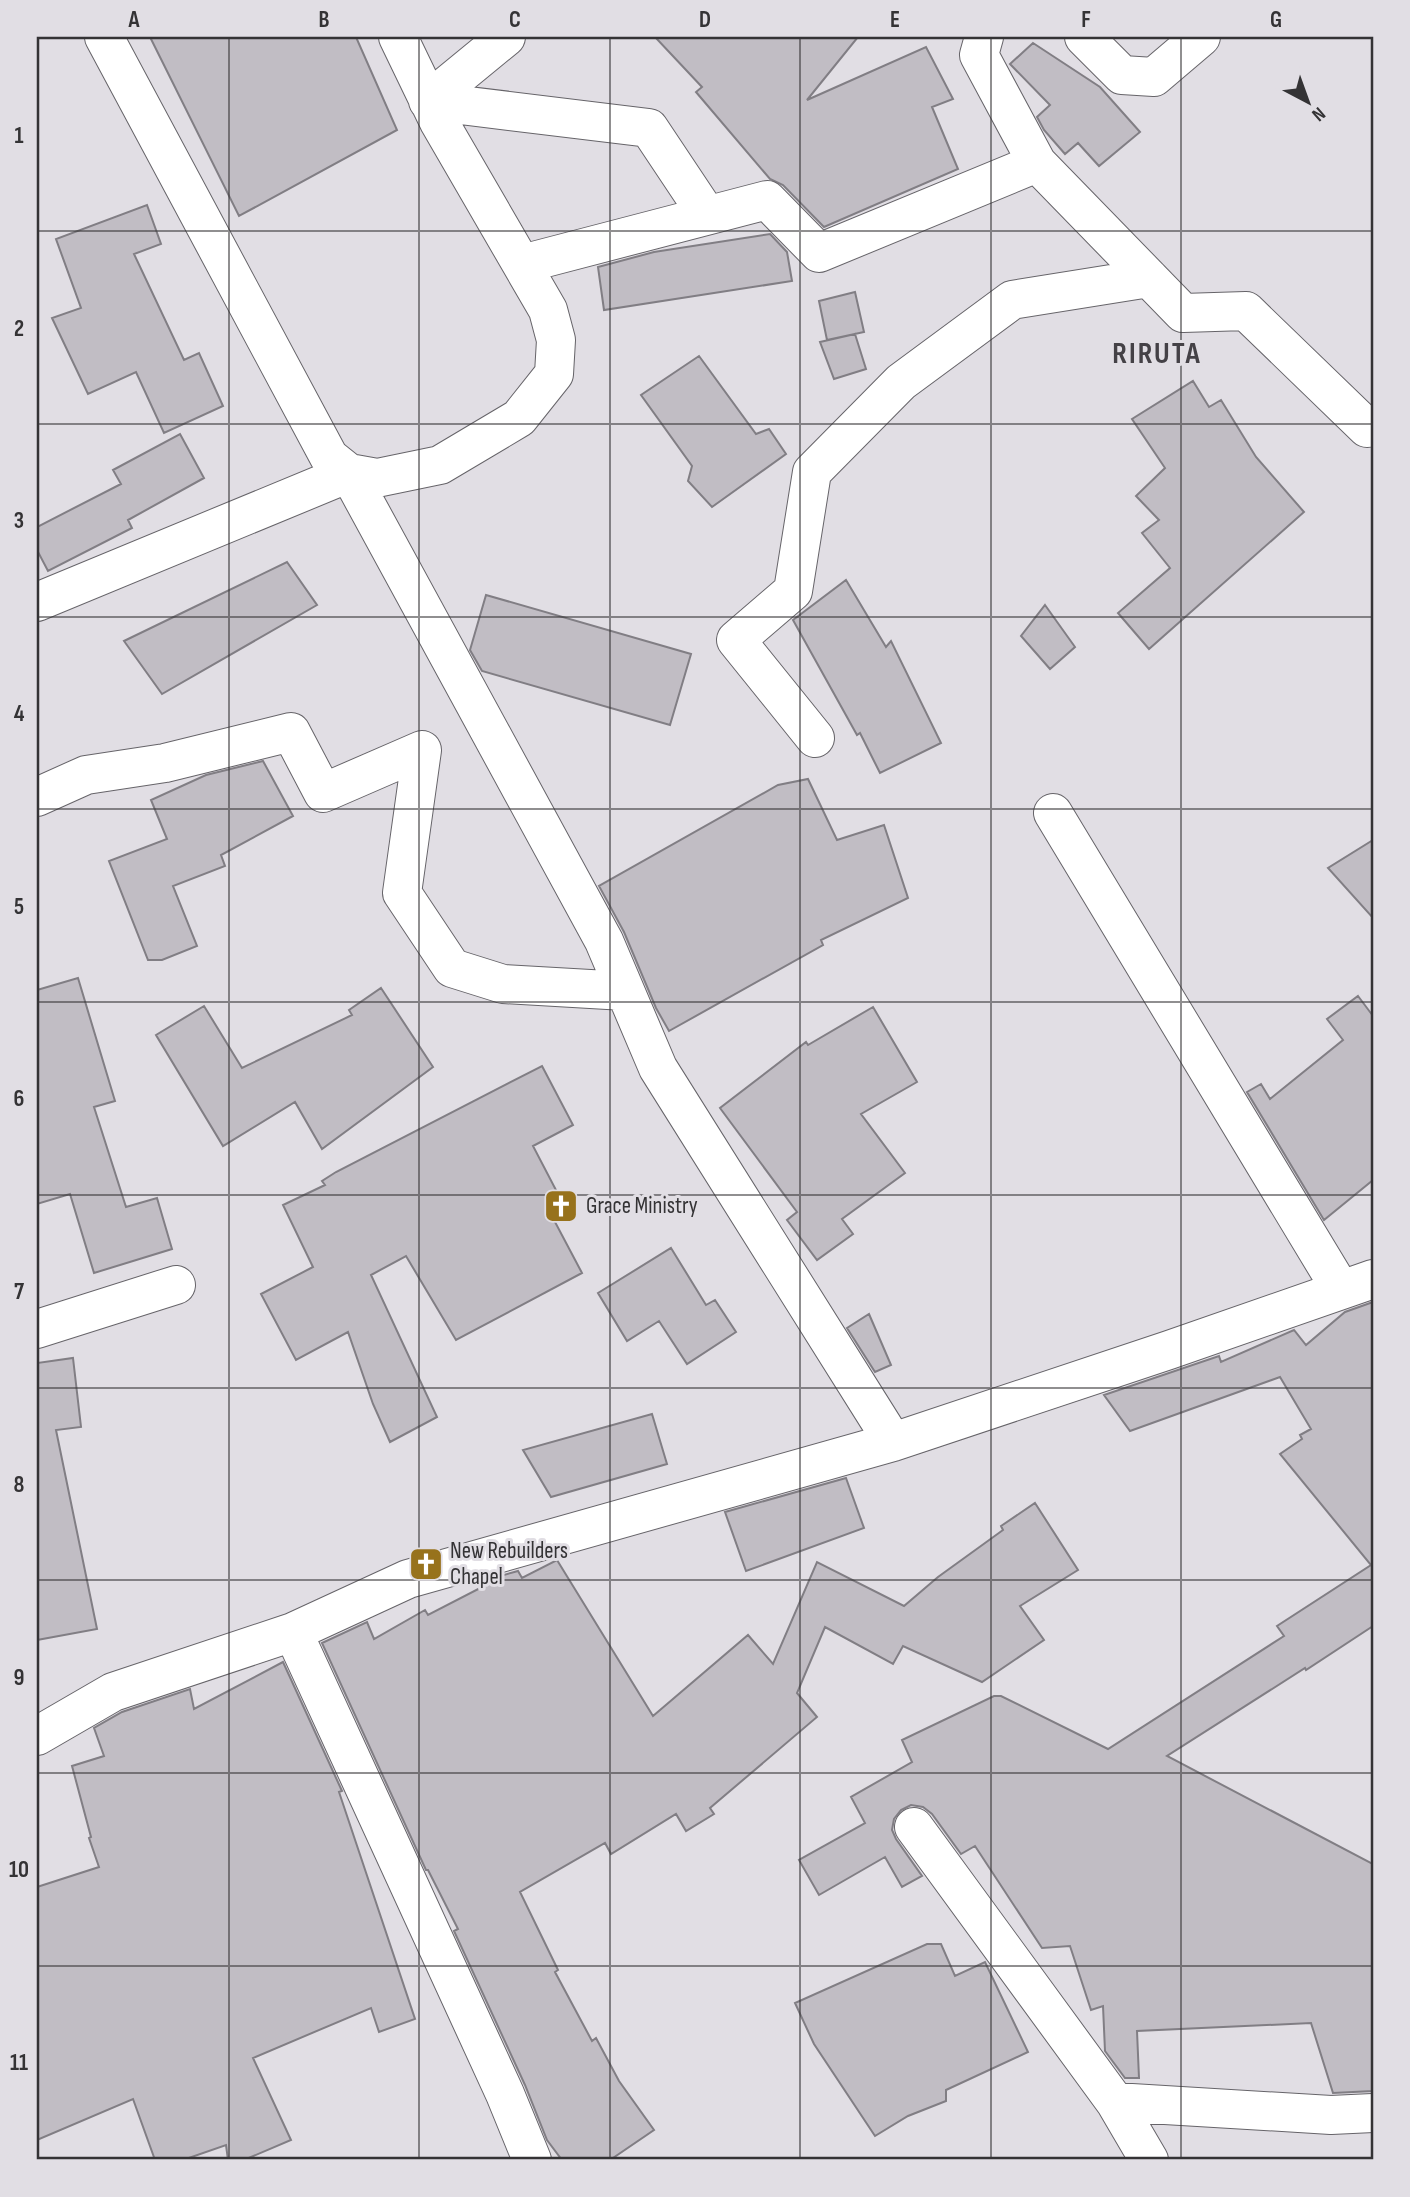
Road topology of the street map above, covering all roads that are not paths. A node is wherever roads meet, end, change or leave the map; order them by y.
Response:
1 (104, 37) edge
2 (398, 37) edge
3 (506, 37) edge
4 (984, 37) edge
5 (1084, 37) edge
6 (1201, 37) edge
7 (428, 101) junction
8 (1037, 163) junction
9 (707, 215) junction
10 (522, 264) junction
11 (1149, 278) junction
12 (1367, 428) dead end
13 (349, 473) junction
14 (37, 602) edge
15 (815, 738) dead end
16 (37, 797) edge
17 (1053, 813) dead end
18 (625, 991) junction
19 (1357, 1284) edge
20 (176, 1285) dead end
21 (37, 1329) edge
22 (893, 1443) junction
23 (293, 1632) junction
24 (37, 1736) edge
25 (915, 1827) dead end
26 (1115, 2102) junction
27 (1373, 2113) edge
28 (532, 2160) edge
29 (1149, 2160) edge

1 - 13 street
2 - 7 street
3 - 7 street
4 - 8 street
5 - 6 street
7 - 9 street
7 - 10 street
8 - 9 street
8 - 11 street
9 - 10 street
10 - 13 street
11 - 12 street
11 - 15 street
13 - 14 street
13 - 18 street
16 - 18 street
17 - 19 street
18 - 22 street
19 - 22 street
20 - 21 street
22 - 23 street
23 - 24 street
23 - 28 street
25 - 26 street
26 - 27 street
26 - 29 street

